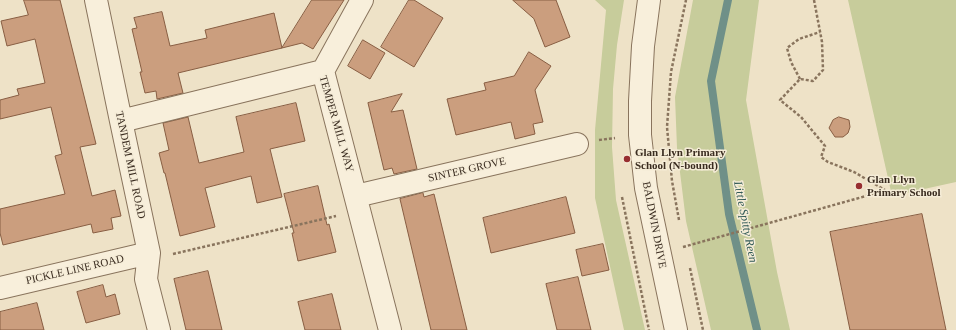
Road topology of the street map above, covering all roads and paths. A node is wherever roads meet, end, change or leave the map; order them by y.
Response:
1 (96, 0) edge
2 (362, 0) edge
3 (649, 0) edge
4 (686, 0) edge
5 (814, 0) edge
6 (820, 32) junction
7 (323, 71) junction
8 (800, 79) junction
9 (121, 121) junction
10 (577, 144) dead end
11 (358, 203) junction
12 (680, 225) dead end
13 (683, 239) dead end
14 (698, 243) dead end
15 (686, 254) dead end
16 (149, 256) junction
17 (688, 261) dead end
18 (0, 288) edge
19 (159, 330) edge
20 (390, 330) edge
21 (676, 330) edge
22 (704, 330) edge

1 - 9 street, TANDEM MILL ROAD
2 - 7 street
3 - 21 street, BALDWIN DRIVE
4 - 12 path
5 - 6 path
6 - 8 path
6 - 8 path
7 - 9 street, TEMPER MILL WAY
7 - 11 street, TEMPER MILL WAY
8 - 14 path
9 - 16 street, TANDEM MILL ROAD
10 - 11 street, SINTER GROVE
11 - 16 path
11 - 20 street, TEMPER MILL WAY
13 - 15 path
16 - 18 street, PICKLE LINE ROAD
16 - 19 street, TANDEM MILL ROAD
17 - 22 path

